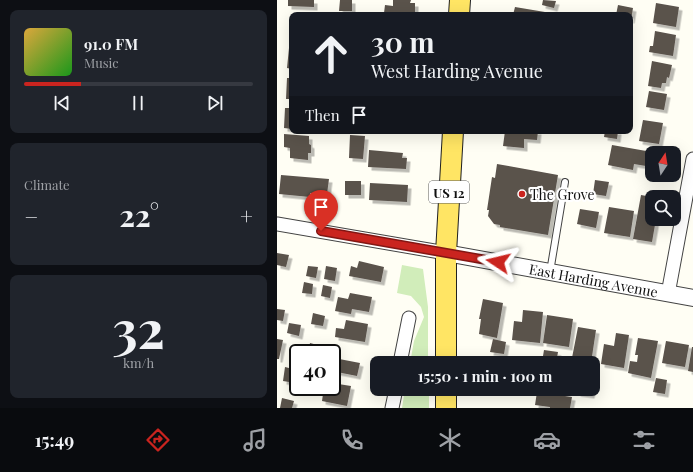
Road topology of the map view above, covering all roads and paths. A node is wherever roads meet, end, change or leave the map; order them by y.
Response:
1 (460, 0) edge
2 (459, 12) edge
3 (453, 134) edge
4 (693, 159) edge
5 (565, 182) dead end
6 (277, 224) edge
7 (446, 253) junction
8 (550, 272) junction
9 (669, 294) junction
10 (693, 298) edge
11 (409, 318) dead end
12 (401, 356) edge
13 (446, 356) edge
14 (395, 396) edge
15 (446, 396) edge
16 (392, 408) edge
17 (446, 408) edge

1 - 2 main road
3 - 7 main road, US 12
4 - 9 street
5 - 8 lane
6 - 7 street
7 - 8 street, East Harding Avenue
7 - 13 main road, US 12
8 - 9 street, East Harding Avenue
9 - 10 street, East Harding Avenue
11 - 12 street
14 - 16 street
15 - 17 main road

